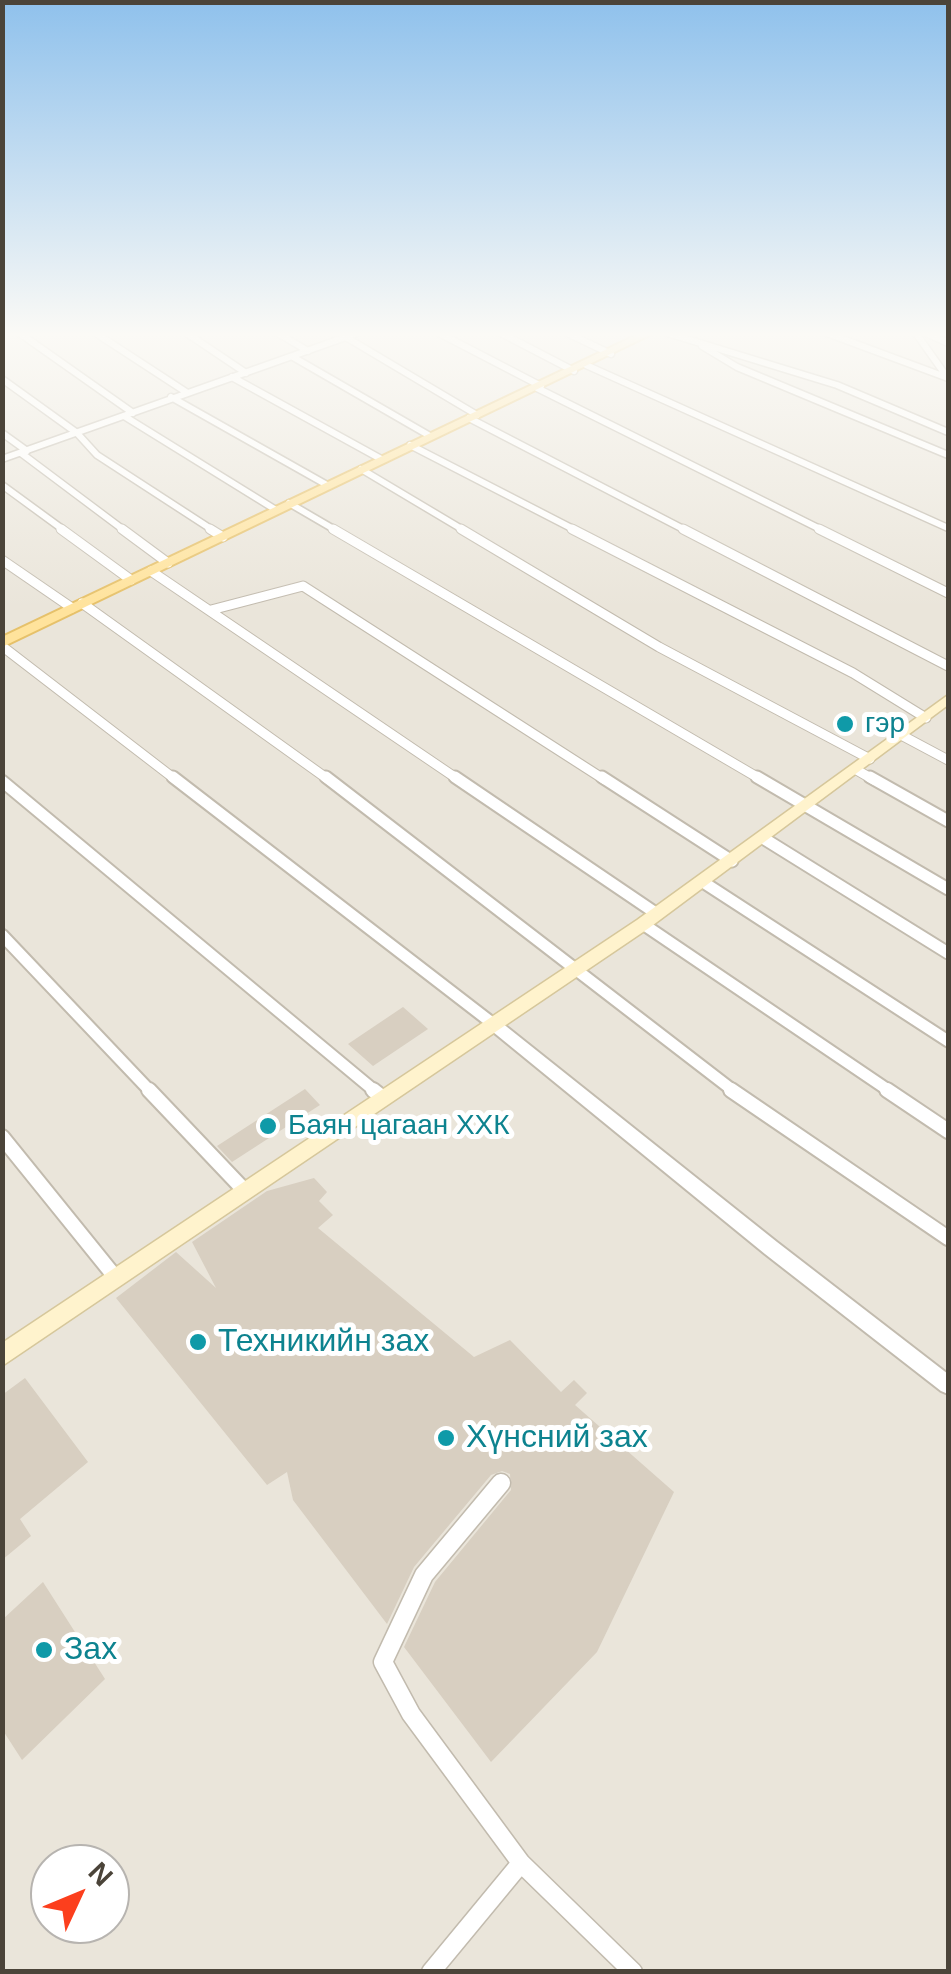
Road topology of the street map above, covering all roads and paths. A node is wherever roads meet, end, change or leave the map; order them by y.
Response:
1 (65, 424) edge
2 (101, 424) edge
3 (145, 424) edge
4 (218, 424) edge
5 (318, 424) edge
6 (409, 424) edge
7 (457, 424) edge
8 (487, 424) edge
9 (613, 424) edge
10 (709, 424) edge
11 (874, 424) edge
12 (2, 433) edge
13 (77, 433) junction
14 (430, 436) junction
15 (410, 445) junction
16 (24, 452) junction
17 (948, 455) edge
18 (2, 459) edge
19 (381, 459) junction
20 (361, 469) junction
21 (2, 485) edge
22 (327, 485) junction
23 (282, 507) junction
24 (948, 528) edge
25 (223, 537) junction
26 (2, 560) edge
27 (168, 563) junction
28 (151, 571) junction
29 (131, 580) junction
30 (948, 593) edge
31 (77, 605) junction
32 (211, 610) junction
33 (2, 644) edge
34 (948, 666) edge
35 (941, 708) edge
36 (903, 736) junction
37 (948, 760) edge
38 (863, 764) junction
39 (2, 781) edge
40 (805, 804) junction
41 (948, 821) edge
42 (763, 838) junction
43 (732, 861) junction
44 (703, 882) junction
45 (948, 889) edge
46 (650, 919) junction
47 (2, 935) edge
48 (948, 953) edge
49 (574, 971) junction
50 (492, 1022) junction
51 (948, 1041) edge
52 (383, 1098) junction
53 (948, 1131) edge
54 (2, 1137) edge
55 (245, 1191) junction
56 (948, 1238) edge
57 (116, 1278) junction
58 (2, 1356) edge
59 (948, 1384) edge
60 (502, 1483) dead end
61 (521, 1862) junction
62 (431, 1972) edge
63 (633, 1972) edge

1 - 13 street
2 - 13 street
3 - 23 street
4 - 22 street
5 - 19 street
6 - 14 street
7 - 14 main road
8 - 34 street
9 - 30 street
10 - 24 street
11 - 17 street
12 - 16 street
13 - 16 street
13 - 25 street
14 - 15 main road
15 - 19 main road
15 - 35 street
16 - 18 street
16 - 27 street
19 - 20 main road
20 - 22 main road
20 - 38 street
21 - 29 street
22 - 23 main road
23 - 25 main road
23 - 40 street
25 - 27 main road
26 - 31 street
27 - 28 main road
28 - 29 main road
28 - 32 street
29 - 31 main road
31 - 33 main road
31 - 49 street
32 - 43 street
32 - 46 street
33 - 50 street
35 - 36 main road
36 - 37 street
36 - 38 main road
38 - 40 main road
38 - 41 street
39 - 52 street
40 - 42 main road
40 - 45 street
42 - 43 main road
42 - 48 street
43 - 44 main road
44 - 46 main road
44 - 51 street
46 - 49 main road
46 - 53 street
47 - 55 street
49 - 50 main road
49 - 56 street
50 - 52 main road
50 - 59 street
52 - 55 main road
54 - 57 street
55 - 57 main road
57 - 58 main road
60 - 61 street
61 - 62 street
61 - 63 street

